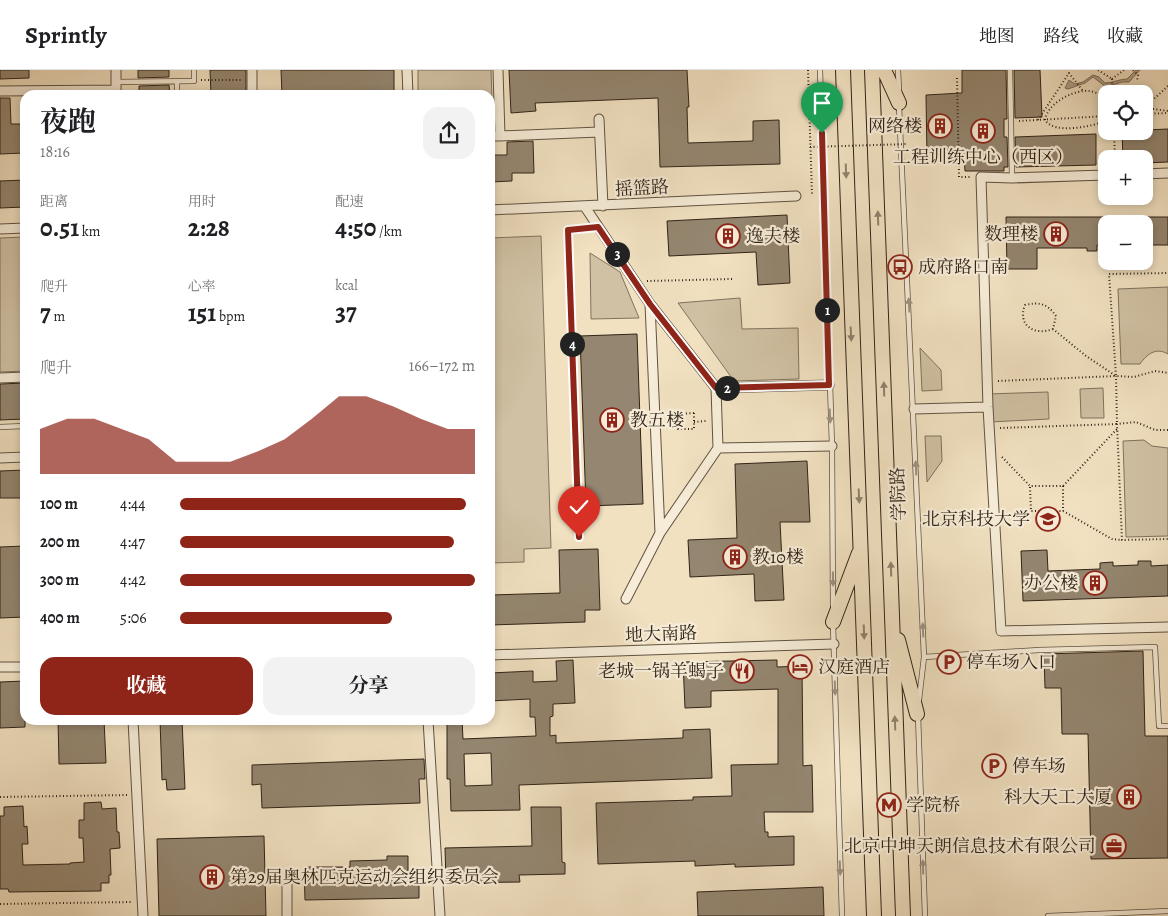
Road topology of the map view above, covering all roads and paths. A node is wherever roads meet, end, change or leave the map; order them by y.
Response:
1 (116, 70) edge
2 (194, 70) edge
3 (407, 70) edge
4 (498, 70) edge
5 (808, 70) edge
6 (820, 70) edge
7 (843, 70) edge
8 (872, 70) edge
9 (884, 70) edge
10 (898, 70) edge
11 (1010, 70) edge
12 (1098, 70) edge
13 (1124, 70) edge
14 (1133, 70) edge
15 (1069, 71) edge
16 (252, 75) edge
17 (958, 78) dead end
18 (1112, 79) junction
19 (194, 80) junction
20 (177, 81) junction
21 (1137, 81) dead end
22 (1112, 85) edge
23 (1168, 86) edge
24 (116, 89) edge
25 (58, 90) edge
26 (177, 90) edge
27 (252, 90) edge
28 (408, 90) edge
29 (0, 91) edge
30 (20, 91) edge
31 (1082, 91) junction
32 (1098, 94) edge
33 (1153, 100) edge
34 (899, 103) junction
35 (1153, 110) edge
36 (1168, 112) edge
37 (1153, 113) edge
38 (1098, 117) edge
39 (599, 119) dead end
40 (1038, 120) junction
41 (1045, 120) junction
42 (1011, 122) junction
43 (1098, 124) edge
44 (599, 132) junction
45 (495, 136) edge
46 (500, 136) junction
47 (908, 144) dead end
48 (810, 146) junction
49 (1168, 173) edge
50 (1153, 174) edge
51 (1098, 175) edge
52 (981, 177) junction
53 (1012, 178) junction
54 (812, 195) dead end
55 (796, 196) dead end
56 (603, 206) junction
57 (585, 207) junction
58 (495, 210) edge
59 (598, 227) junction
60 (20, 228) edge
61 (0, 229) edge
62 (1168, 272) edge
63 (732, 278) dead end
64 (635, 281) junction
65 (650, 304) junction
66 (1053, 329) junction
67 (1168, 373) edge
68 (1116, 376) junction
69 (20, 377) edge
70 (0, 378) edge
71 (988, 381) junction
72 (829, 385) junction
73 (716, 388) junction
74 (988, 407) junction
75 (914, 409) junction
76 (717, 421) junction
77 (694, 422) junction
78 (1117, 424) junction
79 (20, 426) edge
80 (0, 427) edge
81 (990, 428) junction
82 (1117, 428) junction
83 (1168, 430) edge
84 (991, 444) junction
85 (832, 446) junction
86 (718, 448) junction
87 (20, 457) edge
88 (0, 458) edge
89 (1030, 486) junction
90 (1063, 486) junction
91 (1063, 511) junction
92 (660, 533) junction
93 (579, 537) dead end
94 (1168, 538) edge
95 (1122, 540) junction
96 (861, 548) junction
97 (626, 599) dead end
98 (892, 618) junction
99 (833, 622) junction
100 (1168, 627) edge
101 (834, 644) junction
102 (495, 655) edge
103 (924, 657) junction
104 (0, 667) edge
105 (20, 667) edge
106 (918, 714) junction
107 (133, 725) edge
108 (428, 725) edge
109 (1168, 726) edge
110 (137, 794) junction
111 (0, 797) edge
112 (287, 883) dead end
113 (135, 902) dead end
114 (0, 904) edge
115 (1168, 911) edge
116 (142, 916) edge
117 (287, 916) edge
118 (440, 916) edge
119 (842, 916) edge
120 (874, 916) edge
121 (903, 916) edge
122 (925, 916) edge
123 (1048, 916) edge

1 - 24 street
2 - 19 lane
3 - 28 street
4 - 46 street
5 - 48 path
6 - 72 lane
7 -> 96 main road
98 -> 8 main road, 学院路
9 - 34 main road
10 - 34 lane, 学院路
11 - 42 lane
12 - 18 path
13 - 18 path
14 - 21 path
15 - 31 path
15 - 40 path
16 - 19 path
16 - 27 street
17 - 52 path
18 - 22 path
19 - 20 lane
20 - 24 lane
20 - 26 lane
23 - 33 path
24 - 25 street
29 - 30 street
31 - 32 path
31 - 41 path
75 -> 34 lane, 学院路
35 - 36 path
36 - 37 path
38 - 41 path
39 - 44 street
40 - 41 path
40 - 42 path
41 - 43 path
42 - 53 lane
44 - 46 street
44 - 56 street
45 - 46 street
47 - 48 path, bridge
48 - 54 path
49 - 50 street
51 - 53 street
52 - 53 street
52 - 71 street
55 - 56 street, 摇篮路
56 - 57 street, 摇篮路
57 - 58 street, 摇篮路
57 - 59 street
59 - 64 street
59 - 93 path
60 - 61 street
62 - 68 path
63 - 64 path
64 - 65 street
65 - 73 street
65 - 92 street
66 - 66 path
66 - 68 path
67 - 68 path
68 - 71 path
68 - 78 path
69 - 70 street
71 - 74 street
72 - 73 street
72 -> 85 lane
73 - 76 street
74 - 75 street
74 - 81 street
103 -> 75 lane, 学院路
76 - 77 path
76 - 86 street
77 - 77 path
78 - 81 path
78 - 82 path
78 - 83 path
79 - 80 lane
81 - 84 street
82 - 90 path
82 - 95 path
84 - 89 path
84 - 100 street
85 - 86 street
85 -> 99 lane
86 - 92 street
87 - 88 street
89 - 90 path
89 - 91 path
90 - 91 path
91 - 95 path
92 - 97 street
94 - 95 path
96 - 99 main road
96 -> 120 main road
98 - 106 main road
121 -> 98 main road, 学院路
99 - 101 lane
101 - 102 street, 地大南路
101 -> 119 lane
103 - 106 lane, 学院路
103 - 109 lane
104 - 105 street
122 -> 106 lane, 学院路
107 - 110 street
108 - 118 street
110 - 111 path
110 - 116 street
112 - 117 street
113 - 114 path
115 - 123 lane

